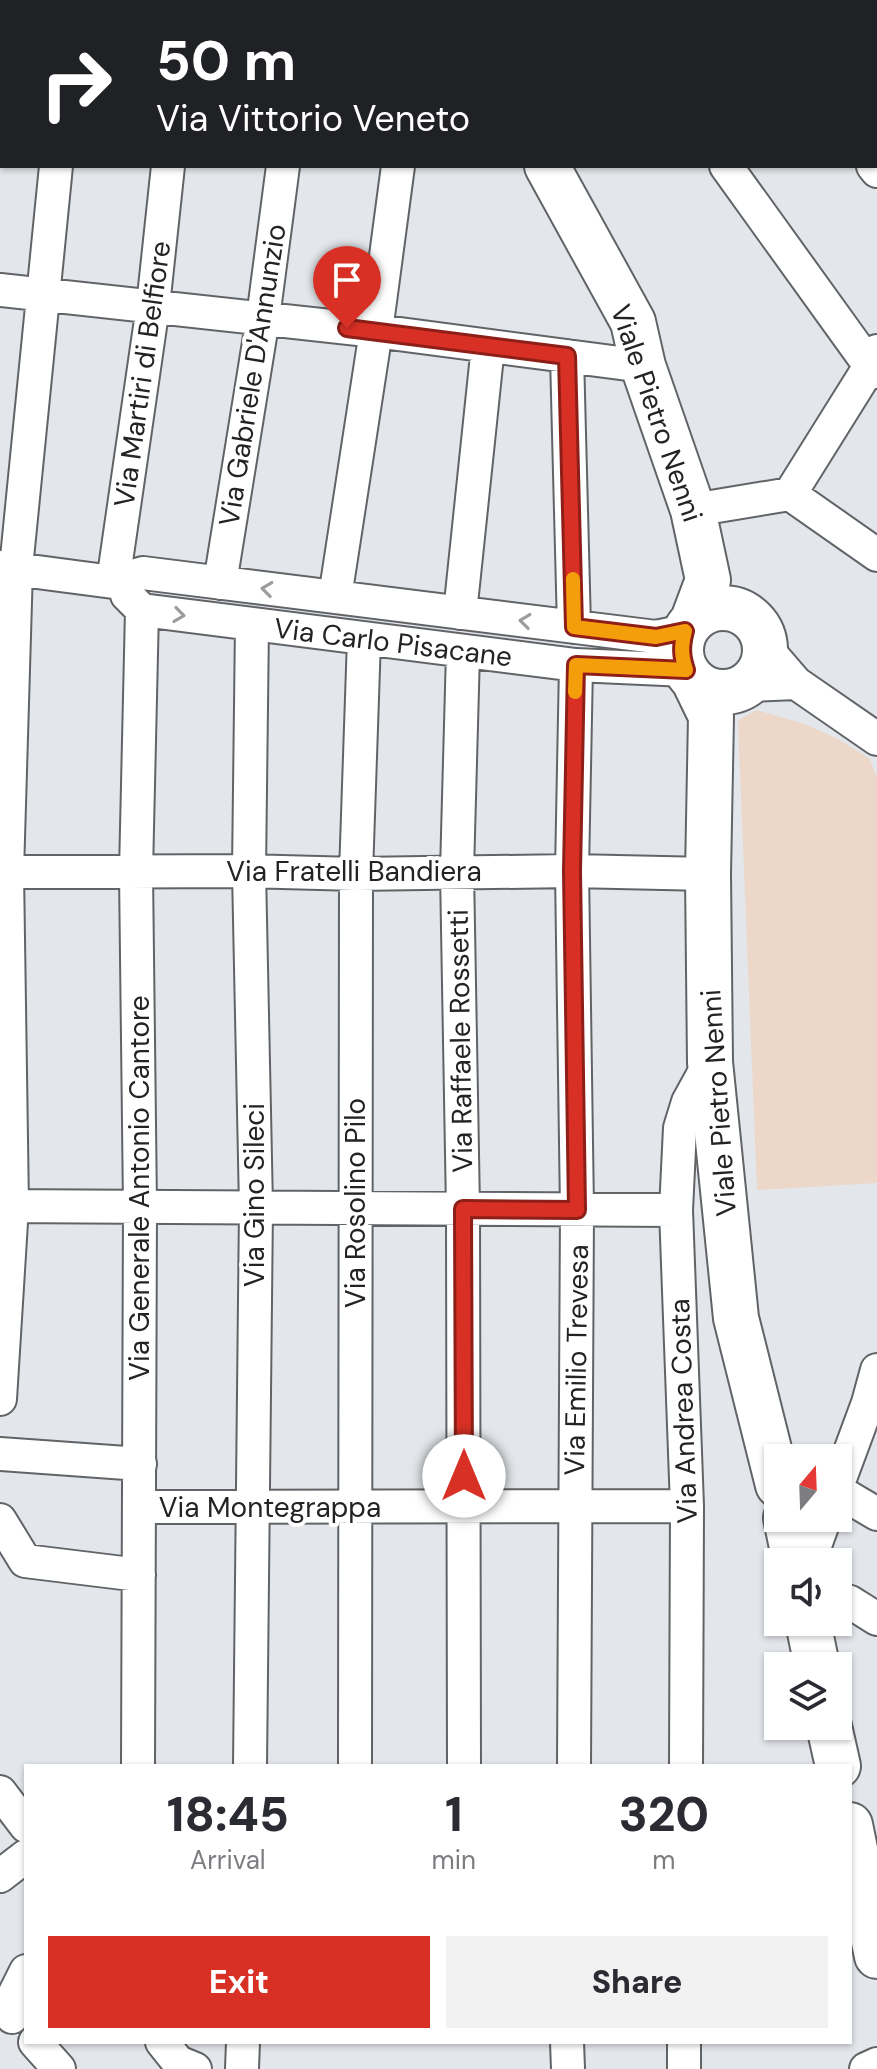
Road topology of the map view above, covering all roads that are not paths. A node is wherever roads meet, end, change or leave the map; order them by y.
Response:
1 (56, 168) edge
2 (168, 168) edge
3 (283, 168) edge
4 (398, 168) edge
5 (548, 168) edge
6 (728, 168) edge
7 (0, 290) edge
8 (42, 294) junction
9 (153, 306) junction
10 (263, 318) junction
11 (376, 331) junction
12 (488, 346) junction
13 (567, 356) junction
14 (875, 363) edge
15 (643, 366) junction
16 (790, 494) junction
17 (693, 510) junction
18 (877, 555) edge
19 (8, 568) edge
20 (113, 582) junction
21 (220, 583) junction
22 (335, 597) junction
23 (142, 610) junction
24 (460, 613) junction
25 (252, 624) junction
26 (574, 627) junction
27 (364, 639) junction
28 (463, 652) junction
29 (717, 653) junction
30 (576, 665) junction
31 (877, 739) edge
32 (249, 871) junction
33 (457, 871) junction
34 (572, 871) junction
35 (3, 872) edge
36 (136, 872) junction
37 (356, 874) junction
38 (708, 874) junction
39 (710, 1062) junction
40 (6, 1206) edge
41 (140, 1207) junction
42 (256, 1207) junction
43 (355, 1208) junction
44 (463, 1209) junction
45 (577, 1210) junction
46 (676, 1210) junction
47 (877, 1370) edge
48 (0, 1399) edge
49 (872, 1406) edge
50 (768, 1444) edge
51 (852, 1452) edge
52 (0, 1454) edge
53 (127, 1464) junction
54 (852, 1499) edge
55 (253, 1506) junction
56 (464, 1506) junction
57 (574, 1506) junction
58 (687, 1506) junction
59 (140, 1507) junction
60 (355, 1507) junction
61 (877, 1514) edge
62 (0, 1520) edge
63 (11, 1567) edge
64 (128, 1574) junction
65 (852, 1603) edge
66 (877, 1619) edge
67 (832, 1740) edge
68 (138, 1764) edge
69 (250, 1764) edge
70 (355, 1764) edge
71 (464, 1764) edge
72 (574, 1764) edge
73 (686, 1764) edge
74 (838, 1764) edge
75 (0, 1792) edge
76 (24, 1823) edge
77 (852, 1836) edge
78 (24, 1858) edge
79 (0, 1876) edge
80 (869, 1934) edge
81 (24, 1975) edge
82 (13, 2018) edge
83 (37, 2044) edge
84 (164, 2044) edge
85 (243, 2044) edge
86 (567, 2044) edge
87 (684, 2044) edge
88 (877, 2064) edge
89 (59, 2069) edge
90 (195, 2069) edge
91 (242, 2069) edge
92 (568, 2069) edge
93 (684, 2069) edge
94 (866, 2069) edge

1 - 8 street
2 - 9 street, Via Martiri di Belfiore
3 - 10 street, Via Gabriele D'Annunzio
4 - 11 street
5 - 15 main road, Viale Pietro Nenni
6 - 14 street
7 - 8 street
8 - 9 street
8 - 19 street
9 - 10 street
9 - 20 street, Via Martiri di Belfiore
10 - 11 street
10 - 21 street, Via Gabriele D'Annunzio
11 - 12 street
11 - 22 street
12 - 13 street
12 - 24 street
13 - 15 street
13 - 26 street
14 - 16 street
15 - 17 main road, Viale Pietro Nenni
16 - 17 street
16 - 18 street
17 - 29 main road, Viale Pietro Nenni
19 - 20 street, Via Carlo Pisacane
19 - 35 street
20 - 21 street, Via Carlo Pisacane
20 - 23 street
22 -> 21 street, Via Carlo Pisacane
22 - 24 street, Via Carlo Pisacane
23 -> 25 street, Via Carlo Pisacane
23 - 36 street, Via Generale Antonio Cantore
26 -> 24 street, Via Carlo Pisacane
25 - 27 street, Via Carlo Pisacane
25 - 32 street, Via Gino Sileci
26 - 29 street, Via Carlo Pisacane
27 - 28 street, Via Carlo Pisacane
27 - 37 street, Via Rosolino Pilo
28 - 30 street, Via Carlo Pisacane
28 - 33 street, Via Raffaele Rossetti
29 - 30 street, Via Carlo Pisacane
29 - 31 street
29 - 38 main road, Viale Pietro Nenni
30 - 34 street, Via Emilio Trevesa
32 - 36 street, Via Fratelli Bandiera
32 - 37 street, Via Fratelli Bandiera
32 - 42 street, Via Gino Sileci
33 - 34 street, Via Fratelli Bandiera
33 - 37 street, Via Fratelli Bandiera
33 - 44 street, Via Raffaele Rossetti
34 - 38 street, Via Fratelli Bandiera
34 - 45 street, Via Emilio Trevesa
35 - 36 street, Via Fratelli Bandiera
35 - 40 street
36 - 41 street, Via Generale Antonio Cantore
37 - 43 street, Via Rosolino Pilo
38 - 39 main road, Viale Pietro Nenni
39 - 46 street, Via Andrea Costa
39 - 50 main road, Viale Pietro Nenni
40 - 41 street
40 - 48 street
41 - 42 street
41 - 53 street, Via Generale Antonio Cantore
42 - 43 street
42 - 55 street, Via Gino Sileci
43 - 44 street
43 - 60 street, Via Rosolino Pilo
44 - 45 street
44 - 56 street, Via Raffaele Rossetti
45 - 46 street
45 - 57 street, Via Emilio Trevesa
46 - 58 street, Via Andrea Costa
47 - 49 street
49 - 51 street
52 - 53 street
53 - 59 street, Via Generale Antonio Cantore
54 - 61 street
55 - 59 street, Via Montegrappa
55 - 60 street, Via Montegrappa
55 - 69 street, Via Gino Sileci
56 - 57 street, Via Montegrappa
56 - 60 street, Via Montegrappa
56 - 71 street, Via Raffaele Rossetti
57 - 58 street, Via Montegrappa
57 - 72 street, Via Emilio Trevesa
58 - 73 street, Via Andrea Costa
59 - 64 street, Via Generale Antonio Cantore
60 - 70 street, Via Rosolino Pilo
62 - 63 street
63 - 64 street
64 - 68 street, Via Generale Antonio Cantore
65 - 66 street
67 - 74 main road
75 - 76 street
77 - 80 main road
78 - 79 street
81 - 82 street
83 - 89 street
84 - 90 street
85 - 91 street
86 - 92 street
87 - 93 street
88 - 94 street

